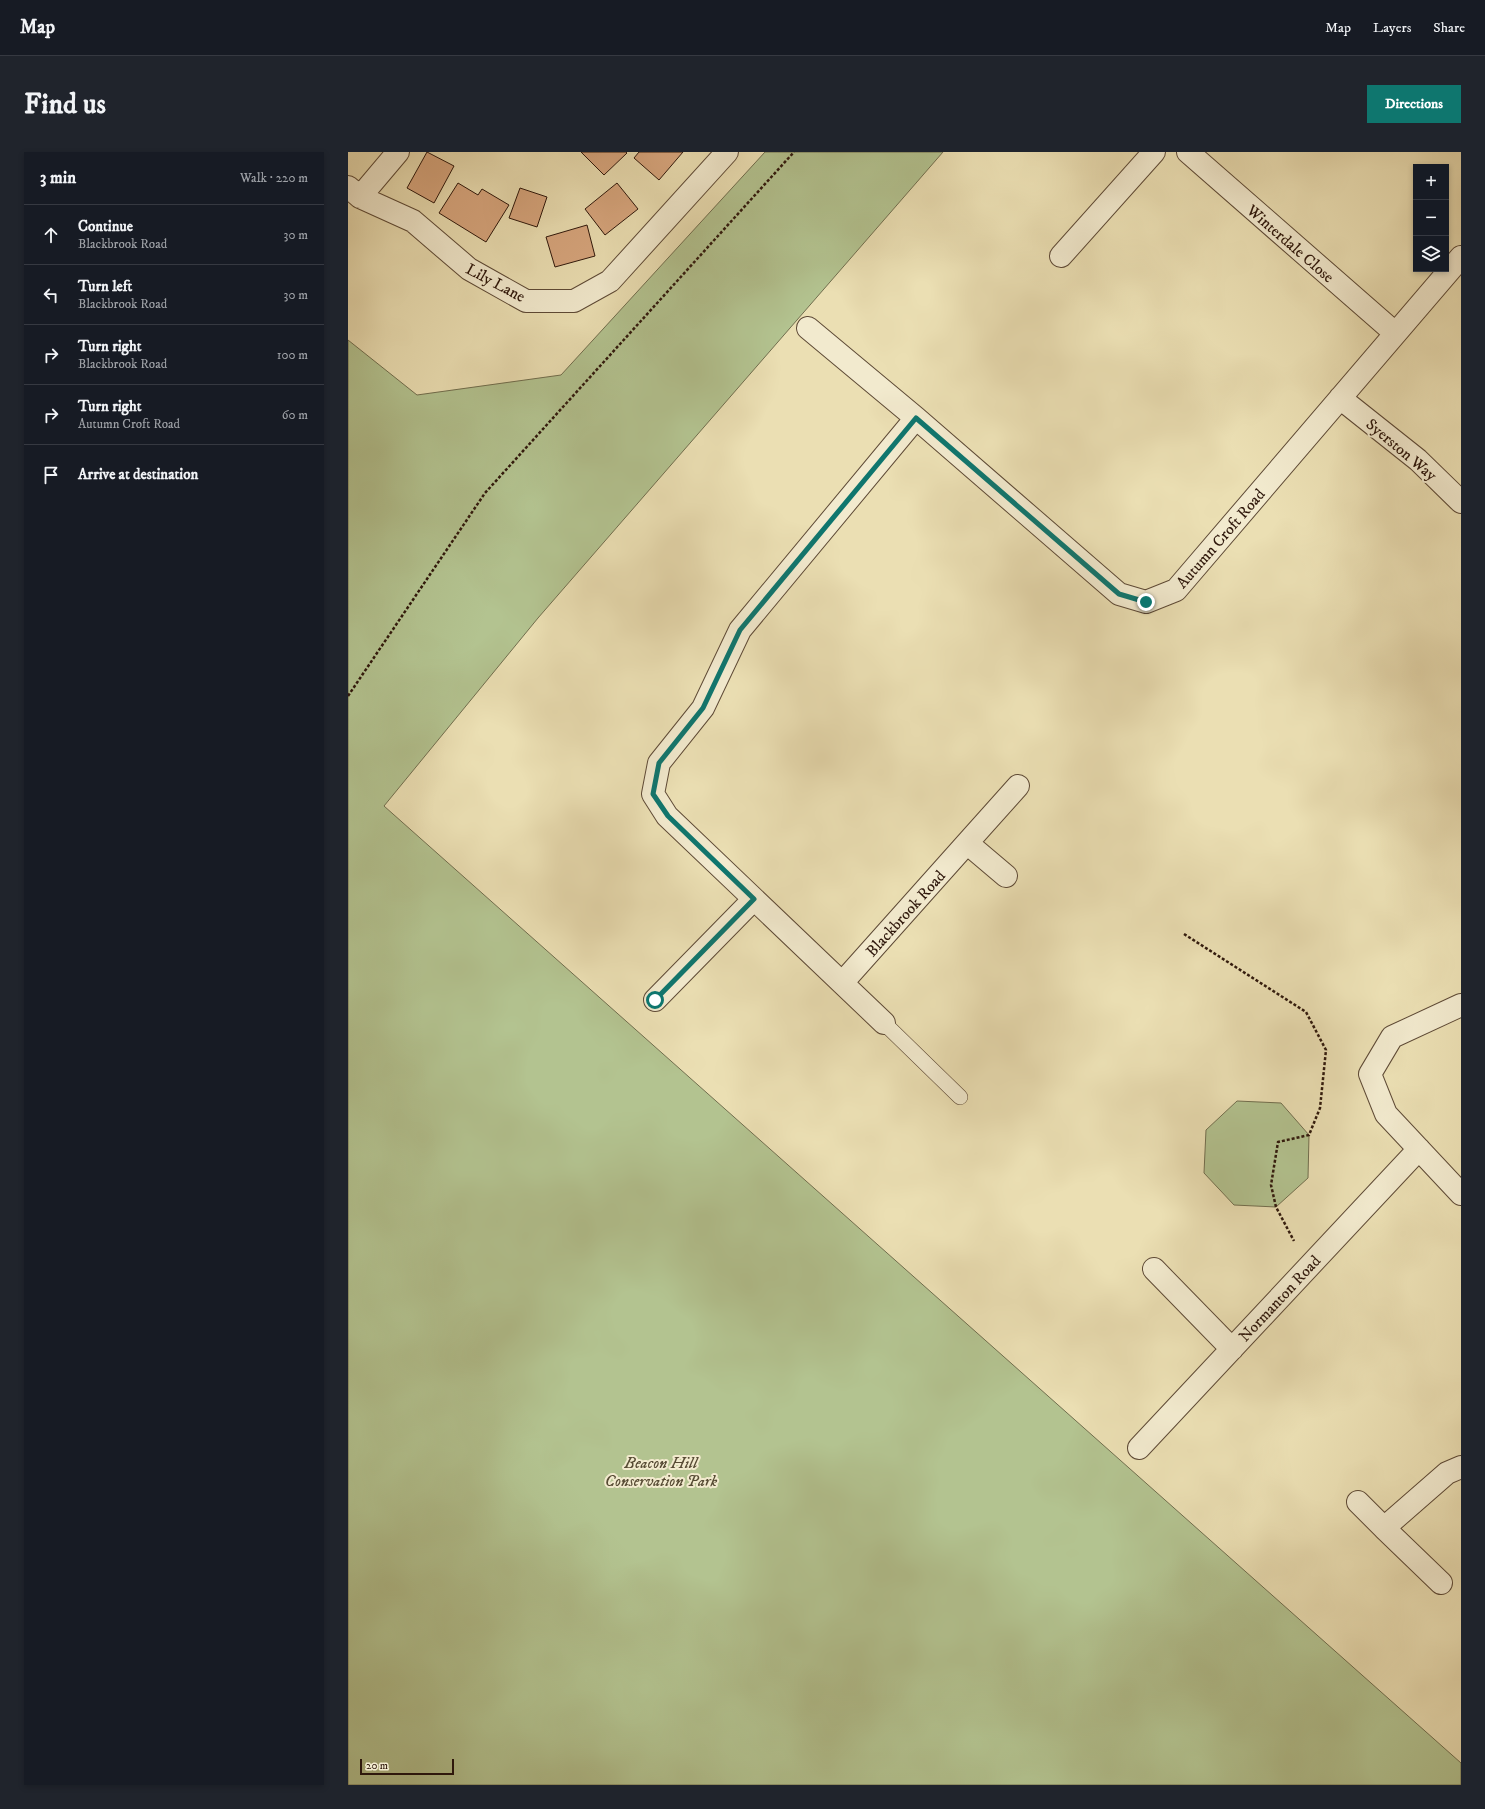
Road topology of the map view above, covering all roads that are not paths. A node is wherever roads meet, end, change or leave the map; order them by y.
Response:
1 (398, 152) edge
2 (727, 152) edge
3 (1154, 152) edge
4 (1188, 152) edge
5 (354, 192) edge
6 (1061, 256) dead end
7 (1461, 257) edge
8 (808, 328) dead end
9 (1395, 333) junction
10 (1340, 398) junction
11 (916, 418) junction
12 (1461, 502) edge
13 (1018, 786) dead end
14 (968, 843) junction
15 (1006, 876) dead end
16 (754, 899) junction
17 (842, 983) junction
18 (655, 1000) dead end
19 (1461, 1005) edge
20 (884, 1023) joint
21 (960, 1097) dead end
22 (1419, 1149) junction
23 (1461, 1194) edge
24 (1154, 1269) dead end
25 (1232, 1348) junction
26 (1139, 1448) dead end
27 (1461, 1467) edge
28 (1358, 1502) dead end
29 (1384, 1528) junction
30 (1441, 1583) dead end

1 - 5 street
2 - 5 street, Lily Lane
3 - 6 street
4 - 9 street, Winterdale Close
7 - 9 street, Autumn Croft Road
8 - 11 street, Autumn Croft Road
9 - 10 street, Autumn Croft Road
10 - 11 street, Autumn Croft Road
10 - 12 street, Syerston Way
11 - 16 street
13 - 14 street, Blackbrook Road
14 - 15 street
14 - 17 street, Blackbrook Road
16 - 17 street
16 - 18 street
17 - 20 street
19 - 22 street
20 - 21 lane
22 - 23 street
22 - 25 street, Normanton Road
24 - 25 street
25 - 26 street, Normanton Road
27 - 29 street
28 - 29 street
29 - 30 street

